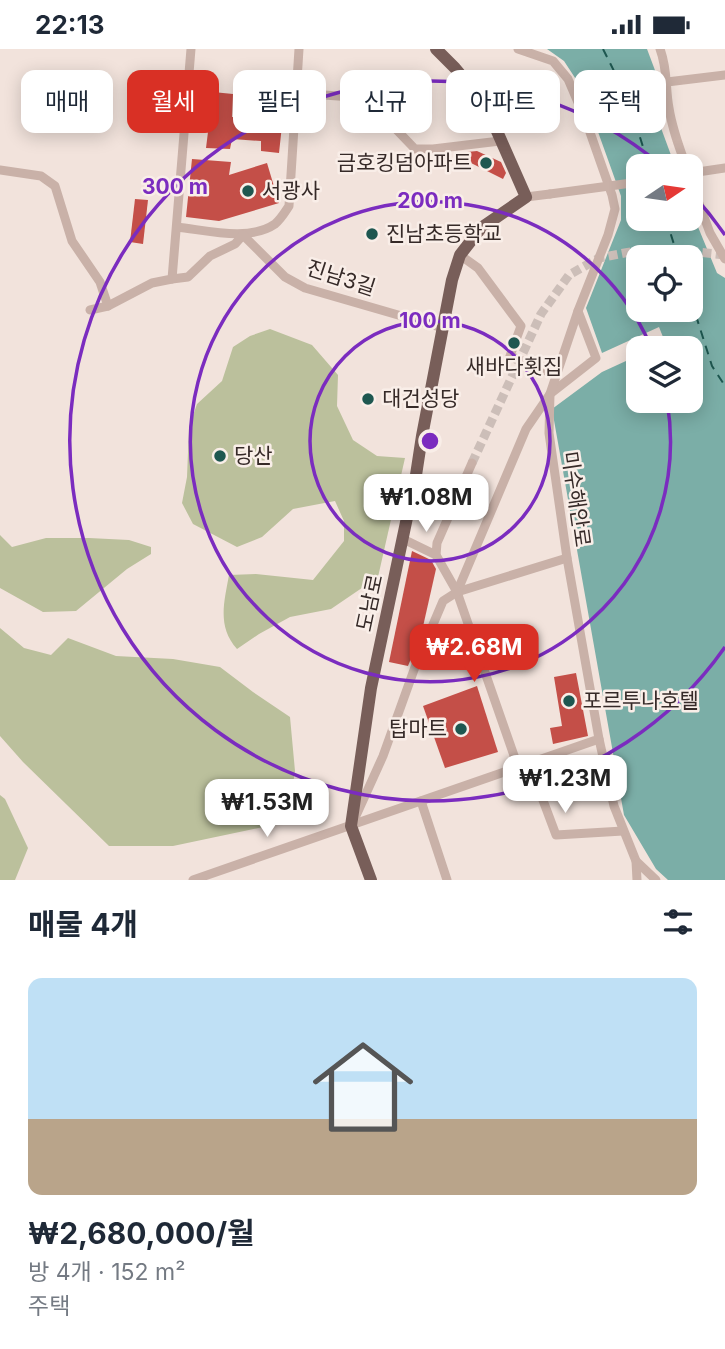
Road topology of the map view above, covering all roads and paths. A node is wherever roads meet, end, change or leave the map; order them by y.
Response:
1 (191, 49) edge
2 (299, 49) edge
3 (436, 49) edge
4 (518, 49) edge
5 (660, 49) edge
6 (298, 70) edge
7 (725, 75) edge
8 (667, 82) junction
9 (326, 95) edge
10 (294, 133) edge
11 (500, 141) junction
12 (682, 154) edge
13 (725, 168) edge
14 (0, 170) edge
15 (704, 171) edge
16 (626, 184) edge
17 (526, 197) junction
18 (704, 217) edge
19 (177, 227) junction
20 (243, 235) junction
21 (460, 255) junction
22 (725, 259) edge
23 (173, 279) junction
24 (108, 306) junction
25 (90, 310) dead end
26 (578, 311) junction
27 (443, 328) junction
28 (556, 375) junction
29 (550, 394) junction
30 (472, 463) tunnel mouth
31 (403, 539) junction
32 (436, 555) junction
33 (567, 558) junction
34 (457, 592) junction
35 (599, 740) junction
36 (529, 763) junction
37 (518, 767) junction
38 (421, 801) junction
39 (351, 826) junction
40 (623, 831) junction
41 (636, 861) junction
42 (193, 880) edge
43 (372, 880) edge
44 (447, 880) edge
45 (637, 880) edge
46 (656, 880) edge

1 - 19 street
2 - 6 street
3 - 11 main road
4 - 26 street, 미수해안로
5 - 8 street
7 - 8 street
8 - 12 street
9 - 11 street
10 - 20 street
11 - 17 main road
13 - 15 street
14 - 24 street
16 - 17 street, bridge
17 - 21 main road, 도남로
18 - 22 street
19 - 20 street
19 - 23 street
20 - 23 street
20 - 27 street, 진남3길
21 - 27 main road, 도남로
21 - 28 street
23 - 24 street
24 - 25 street
26 - 28 street, 미수해안로
26 - 29 street
27 - 31 main road, 도남로
28 - 29 street, 미수해안로
29 - 33 street, 미수해안로
29 - 34 street
30 - 32 street
31 - 32 street
31 - 39 main road, 도남로
32 - 34 street
33 - 34 street
33 - 35 street, 미수해안로
34 - 37 street
34 - 39 street
35 - 36 street
35 - 40 street, 미수해안로
36 - 37 street
36 - 40 street
37 - 38 street
38 - 39 street
38 - 44 street
39 - 42 street
39 - 43 main road, 도남로
40 - 41 street, 미수해안로
41 - 45 street
41 - 46 street

